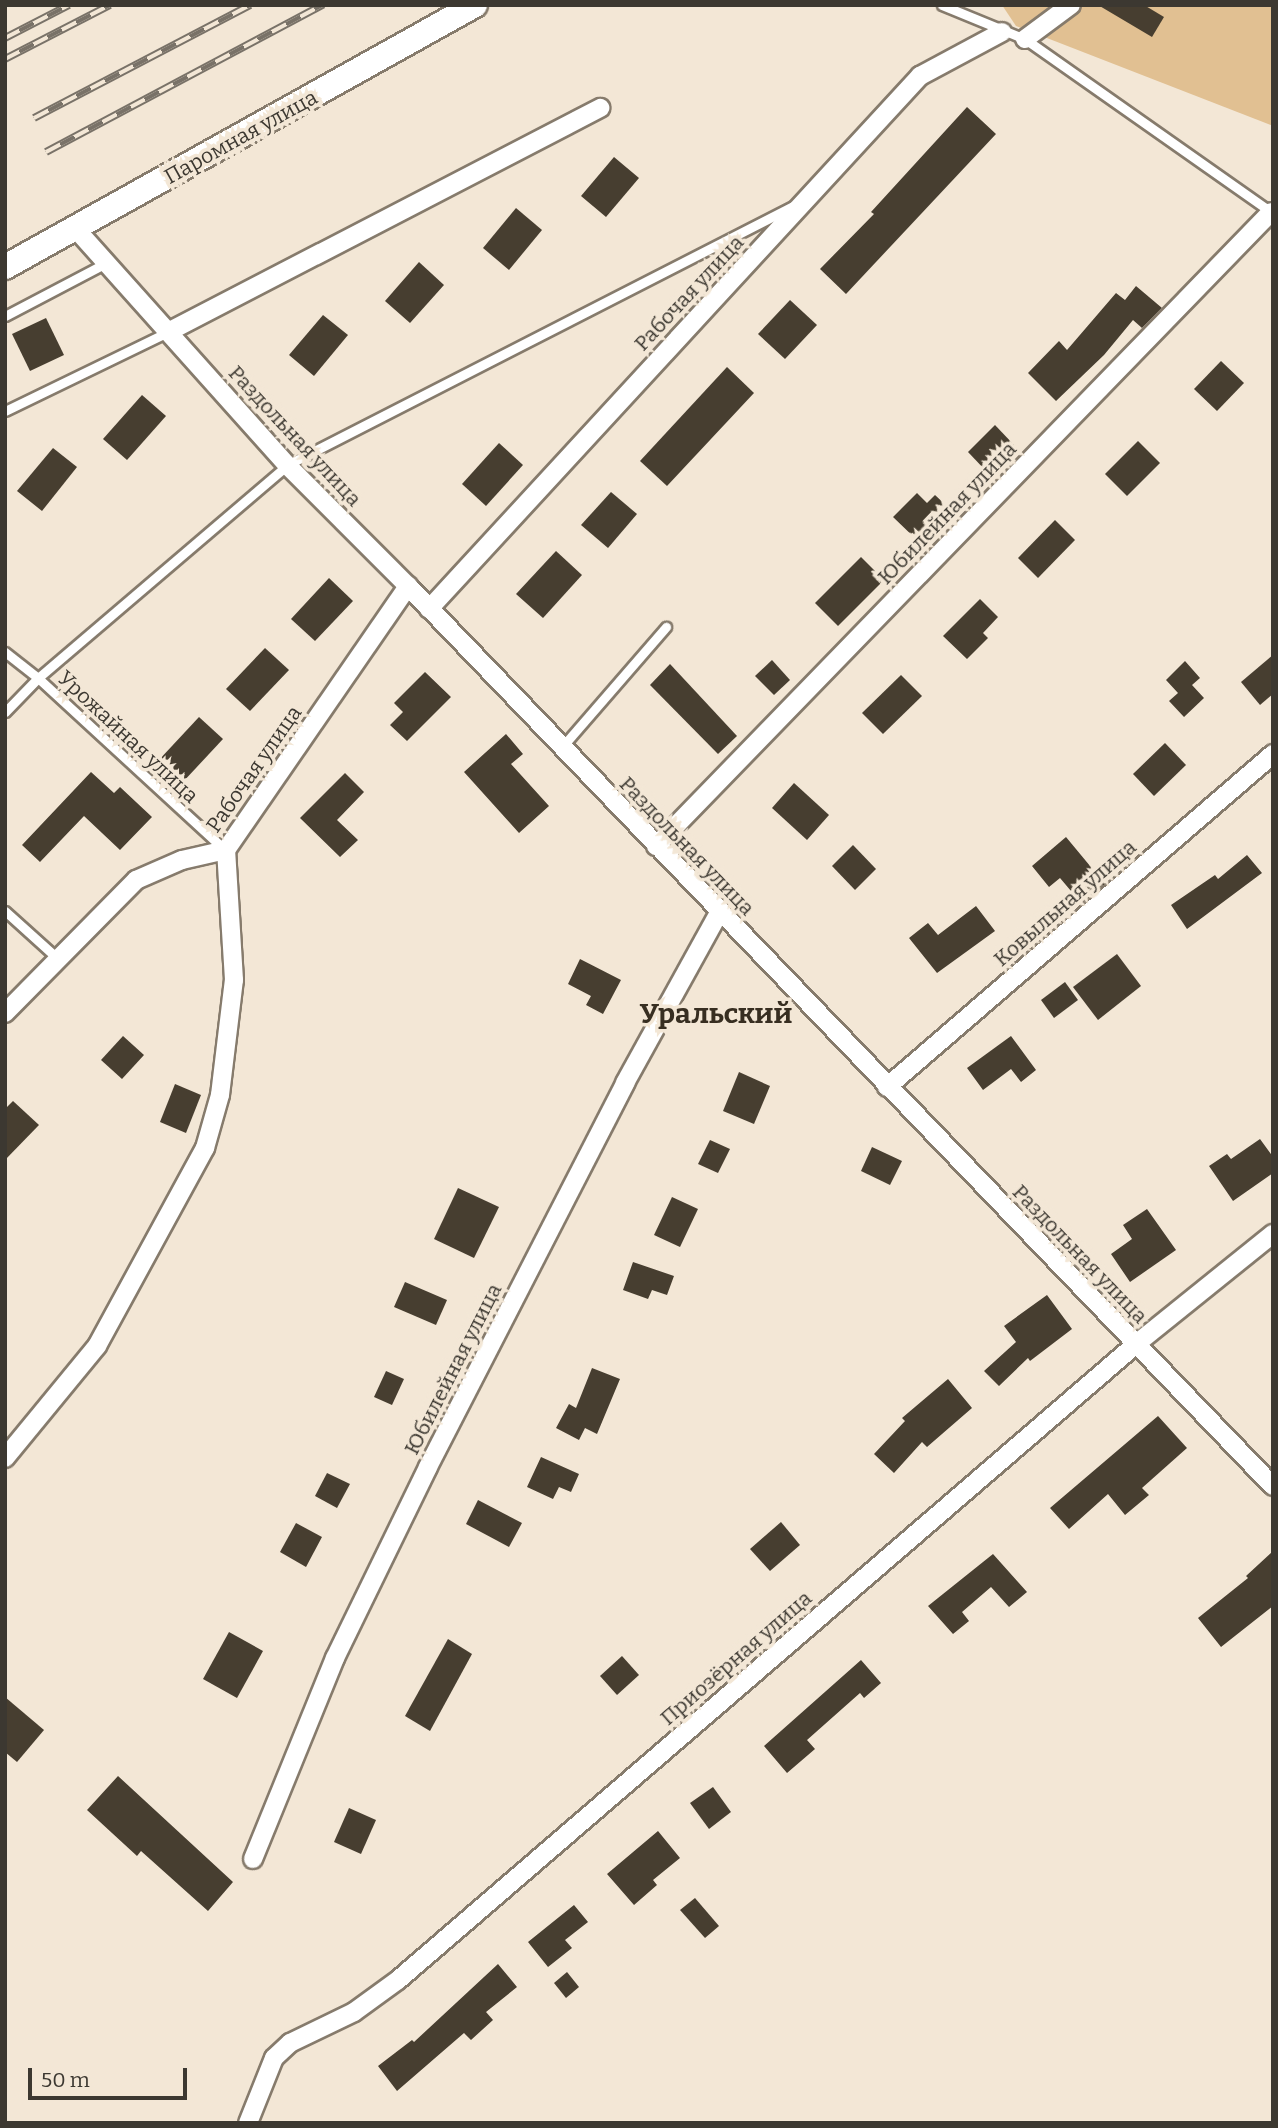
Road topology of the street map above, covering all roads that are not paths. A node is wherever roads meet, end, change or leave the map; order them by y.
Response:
1 (475, 5) edge
2 (942, 5) edge
3 (1071, 5) edge
4 (1002, 32) junction
5 (1025, 39) junction
6 (600, 108) dead end
7 (806, 200) junction
8 (1272, 211) edge
9 (76, 229) junction
10 (106, 263) junction
11 (5, 268) edge
12 (5, 316) edge
13 (168, 332) junction
14 (5, 411) edge
15 (287, 465) junction
16 (408, 586) junction
17 (429, 609) junction
18 (666, 627) dead end
19 (5, 652) edge
20 (38, 678) junction
21 (5, 712) edge
22 (561, 748) junction
23 (1273, 754) edge
24 (656, 846) junction
25 (226, 850) junction
26 (5, 911) edge
27 (719, 913) junction
28 (57, 958) junction
29 (5, 1013) edge
30 (887, 1087) junction
31 (1273, 1234) edge
32 (1136, 1344) junction
33 (5, 1458) edge
34 (1273, 1486) edge
35 (253, 1859) dead end
36 (248, 2123) edge

1 - 9 street, Паромная улица
2 - 4 lane
3 - 5 street
4 - 5 lane
4 - 7 street, Рабочая улица
5 - 8 lane
6 - 13 street
7 - 15 lane
7 - 17 street, Рабочая улица
8 - 24 street, Юбилейная улица
9 - 10 street, Раздольная улица
9 - 11 street, Паромная улица
10 - 12 lane
10 - 13 street, Раздольная улица
13 - 14 lane
13 - 15 street, Раздольная улица
15 - 16 street, Раздольная улица
15 - 20 lane
16 - 17 street, Раздольная улица
16 - 25 street, Рабочая улица
17 - 22 street, Раздольная улица
18 - 22 lane
19 - 20 lane, Урожайная улица
20 - 21 lane
20 - 25 lane, Урожайная улица
22 - 24 street, Раздольная улица
23 - 30 street, Ковыльная улица
24 - 27 street, Раздольная улица
25 - 28 street, Рабочая улица
25 - 33 street
26 - 28 lane
27 - 30 street, Раздольная улица
27 - 35 street, Юбилейная улица
28 - 29 street, Рабочая улица
30 - 32 street, Раздольная улица
31 - 32 street, Приозёрная улица
32 - 34 street, Раздольная улица
32 - 36 street, Приозёрная улица

